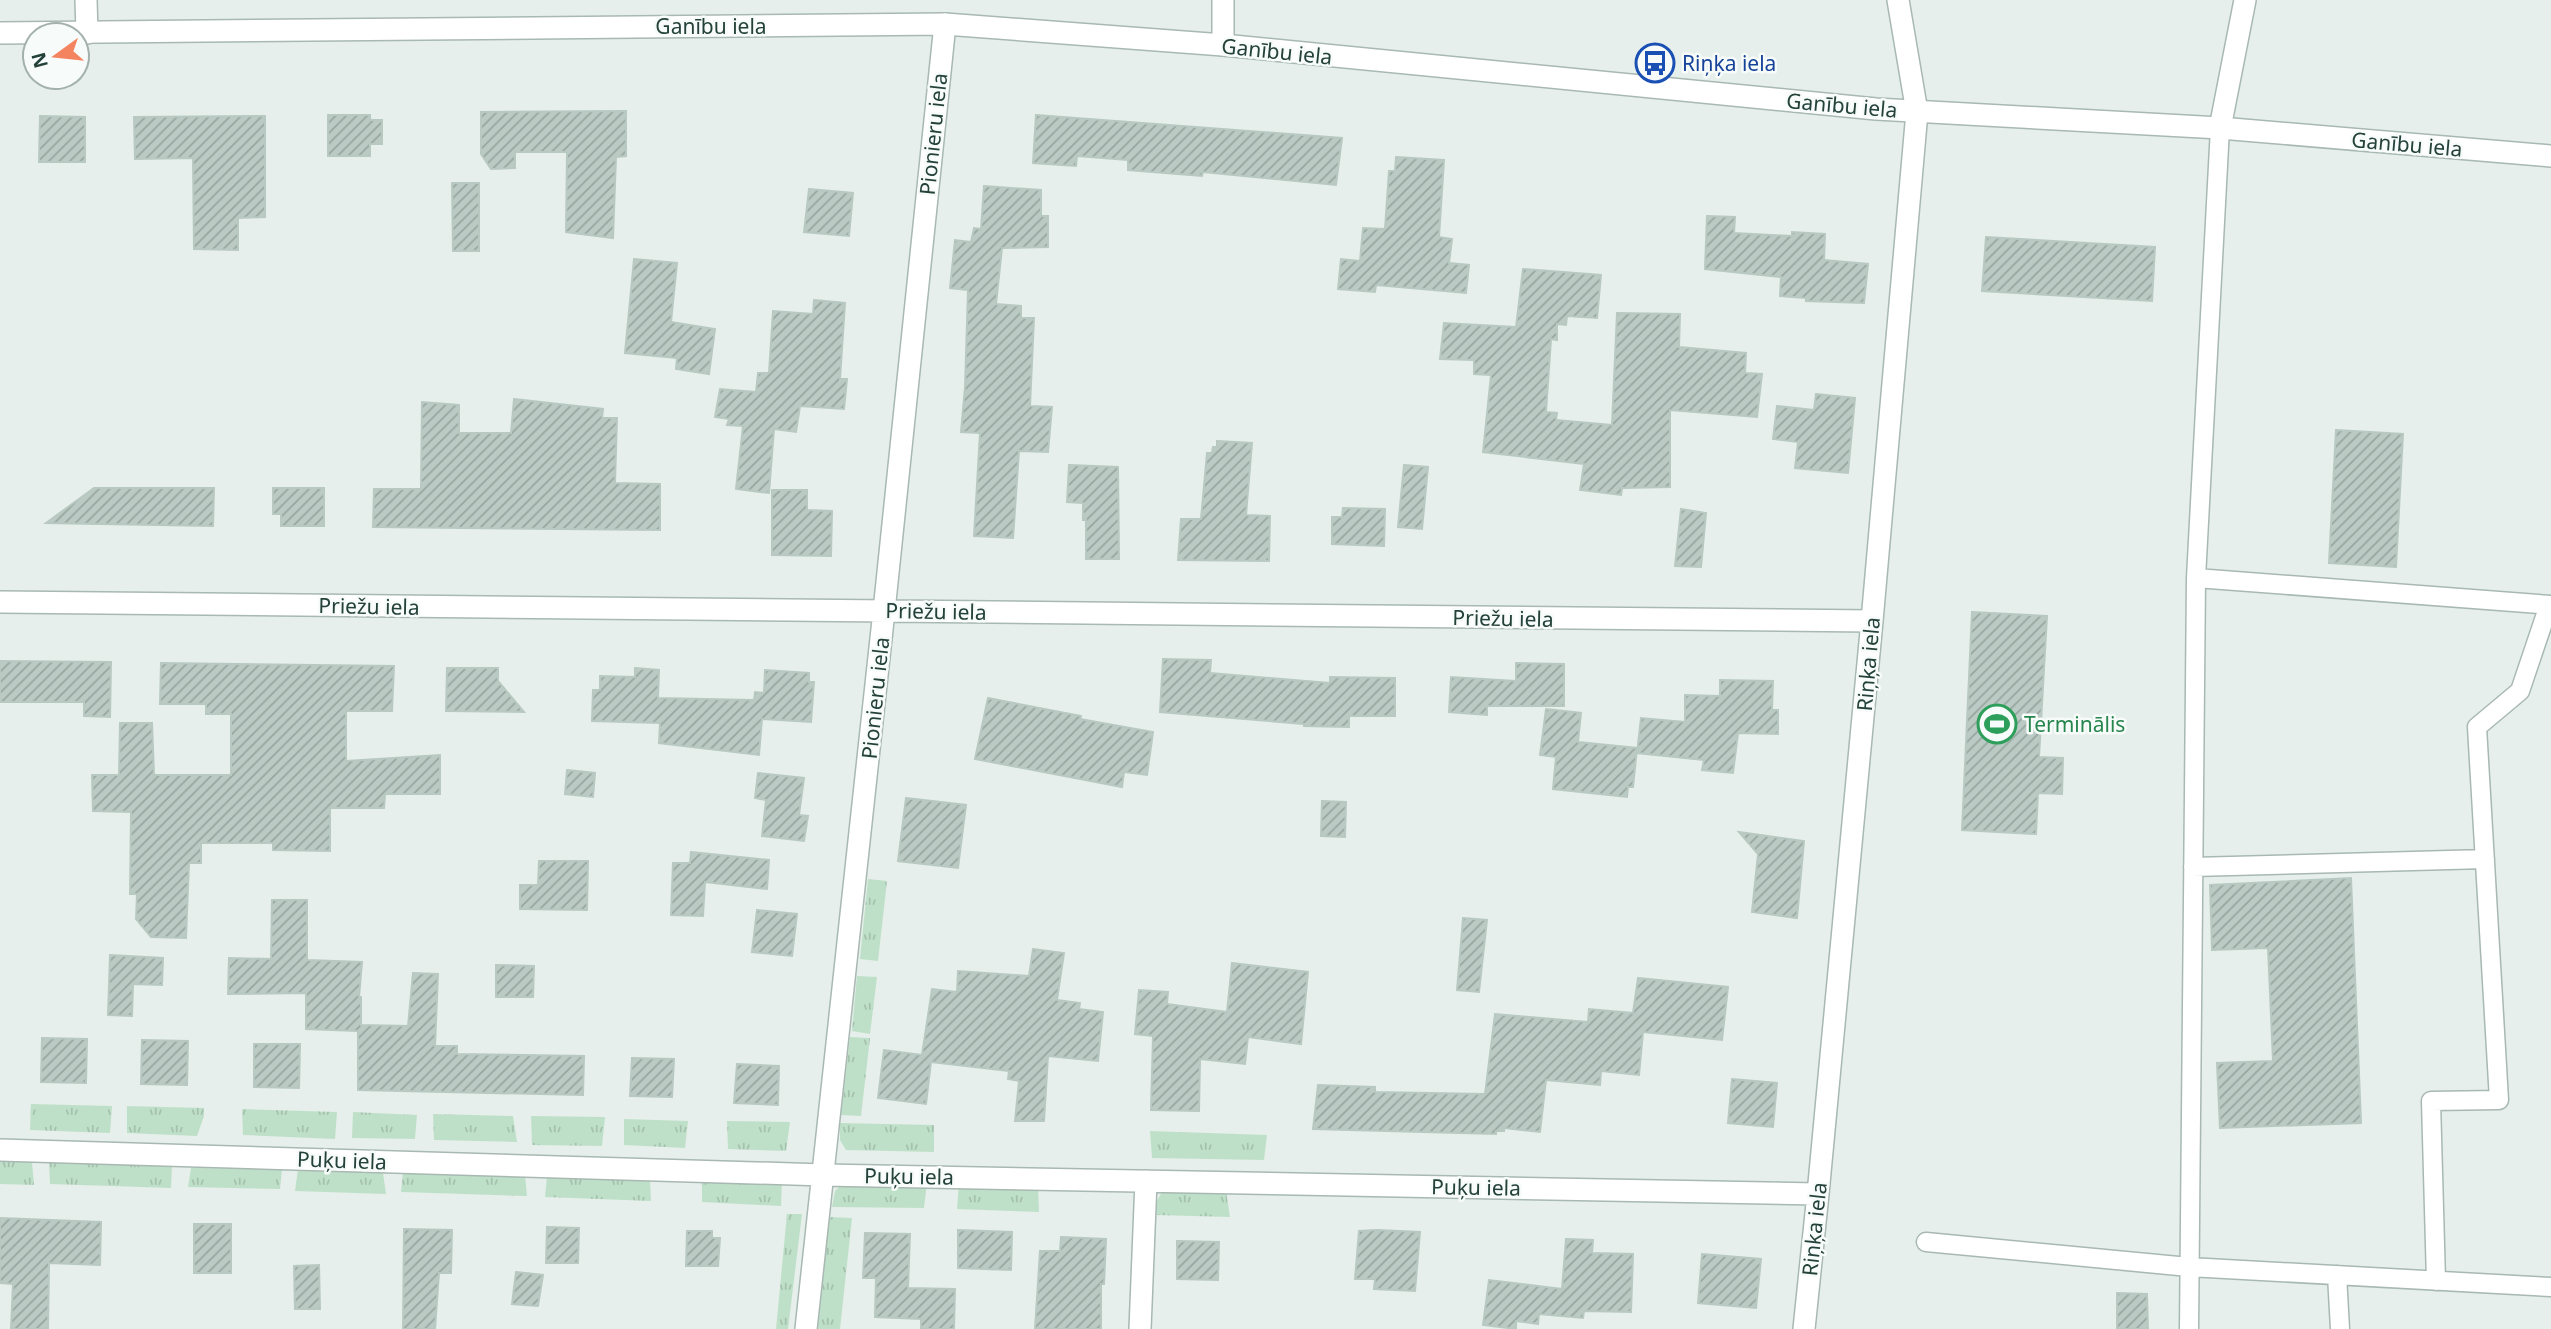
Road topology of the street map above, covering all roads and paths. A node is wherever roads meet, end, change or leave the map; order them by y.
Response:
1 (86, 0) edge
2 (1223, 0) edge
3 (1898, 0) edge
4 (2245, 0) edge
5 (87, 21) edge
6 (945, 24) junction
7 (0, 33) edge
8 (21, 33) edge
9 (91, 33) edge
10 (1223, 45) junction
11 (1917, 112) junction
12 (2220, 128) junction
13 (2551, 156) edge
14 (2196, 578) junction
15 (0, 602) edge
16 (2550, 605) edge
17 (884, 611) junction
18 (1872, 621) junction
19 (2485, 859) junction
20 (2193, 867) junction
21 (0, 1150) edge
22 (824, 1175) junction
23 (1146, 1181) junction
24 (1818, 1194) junction
25 (1926, 1242) dead end
26 (2189, 1267) junction
27 (2337, 1275) junction
28 (2436, 1281) junction
29 (2551, 1287) edge
30 (806, 1329) edge
31 (1140, 1329) edge
32 (1804, 1329) edge
33 (2189, 1329) edge
34 (2340, 1329) edge

1 - 5 street
2 - 10 street
3 - 11 street, Riņķa iela
4 - 12 street
6 - 9 street, Ganību iela
6 - 10 street, Ganību iela
6 - 17 street, Pionieru iela
7 - 8 street, Ganību iela
10 - 11 street, Ganību iela
11 - 12 street, Ganību iela
11 - 18 street, Riņķa iela
12 - 13 street, Ganību iela
12 - 14 lane
14 - 16 lane
14 - 20 lane
15 - 17 street, Priežu iela
16 - 19 lane
17 - 18 street, Priežu iela
17 - 22 street, Pionieru iela
18 - 24 street, Riņķa iela
19 - 20 lane
19 - 28 lane
20 - 26 lane
21 - 22 street, Puķu iela
22 - 23 street, Puķu iela
22 - 30 street, Pionieru iela
23 - 24 street, Puķu iela
23 - 31 street
24 - 32 street, Riņķa iela
25 - 26 lane
26 - 27 lane
26 - 33 lane
27 - 28 lane
27 - 34 lane
28 - 29 lane

